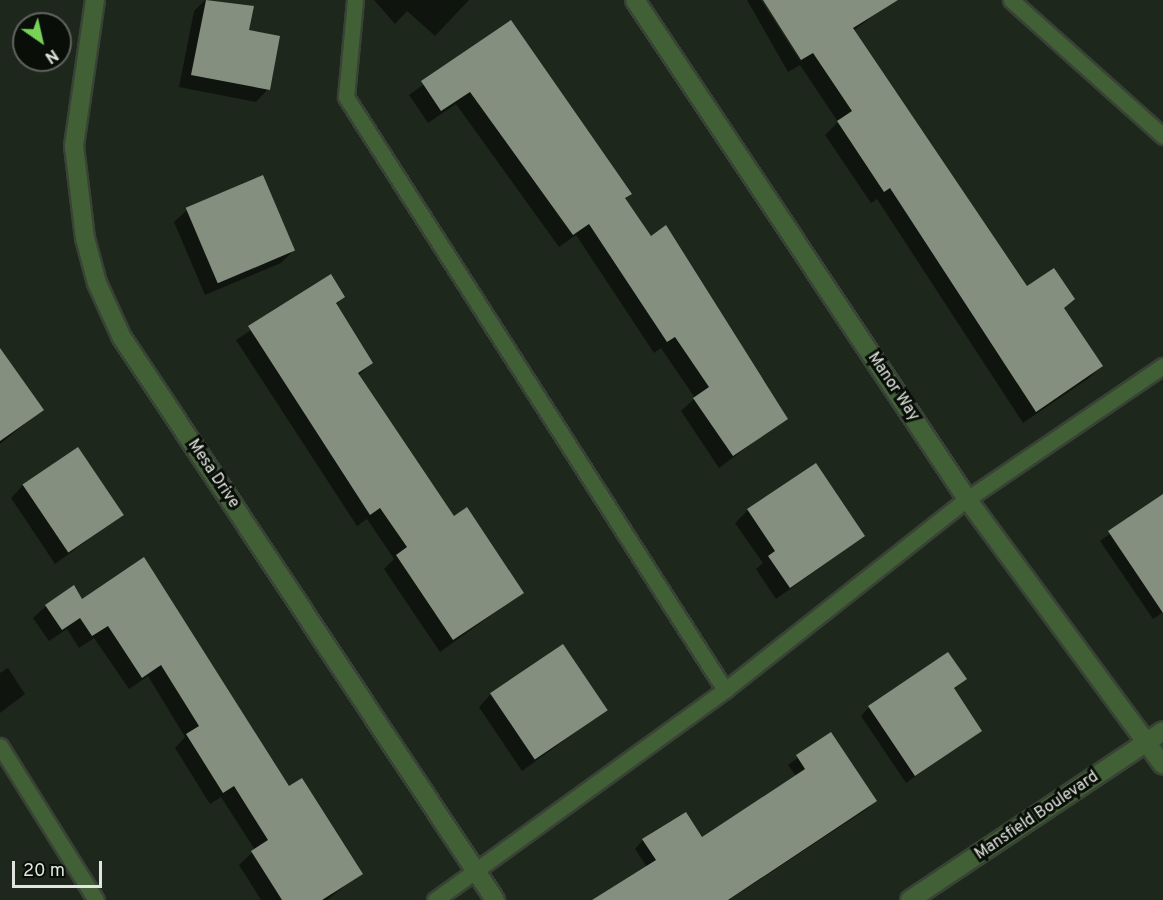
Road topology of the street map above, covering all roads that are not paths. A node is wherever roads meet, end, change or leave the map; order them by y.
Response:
1 (95, 0) edge
2 (355, 0) edge
3 (636, 0) edge
4 (1011, 0) edge
5 (1163, 136) edge
6 (1163, 366) edge
7 (967, 499) junction
8 (725, 690) junction
9 (1156, 736) edge
10 (0, 747) edge
11 (1163, 765) edge
12 (477, 873) junction
13 (96, 900) edge
14 (435, 900) edge
15 (495, 900) edge
16 (910, 900) edge

1 - 12 street, Mesa Drive
2 - 8 lane
3 - 7 street, Manor Way
4 - 5 lane
6 - 7 lane
7 - 8 lane
7 - 9 street, Manor Way
8 - 12 lane
9 - 11 street, Manor Way
9 - 16 street, Mansfield Boulevard
10 - 13 lane
12 - 14 lane
12 - 15 street, Mesa Drive

